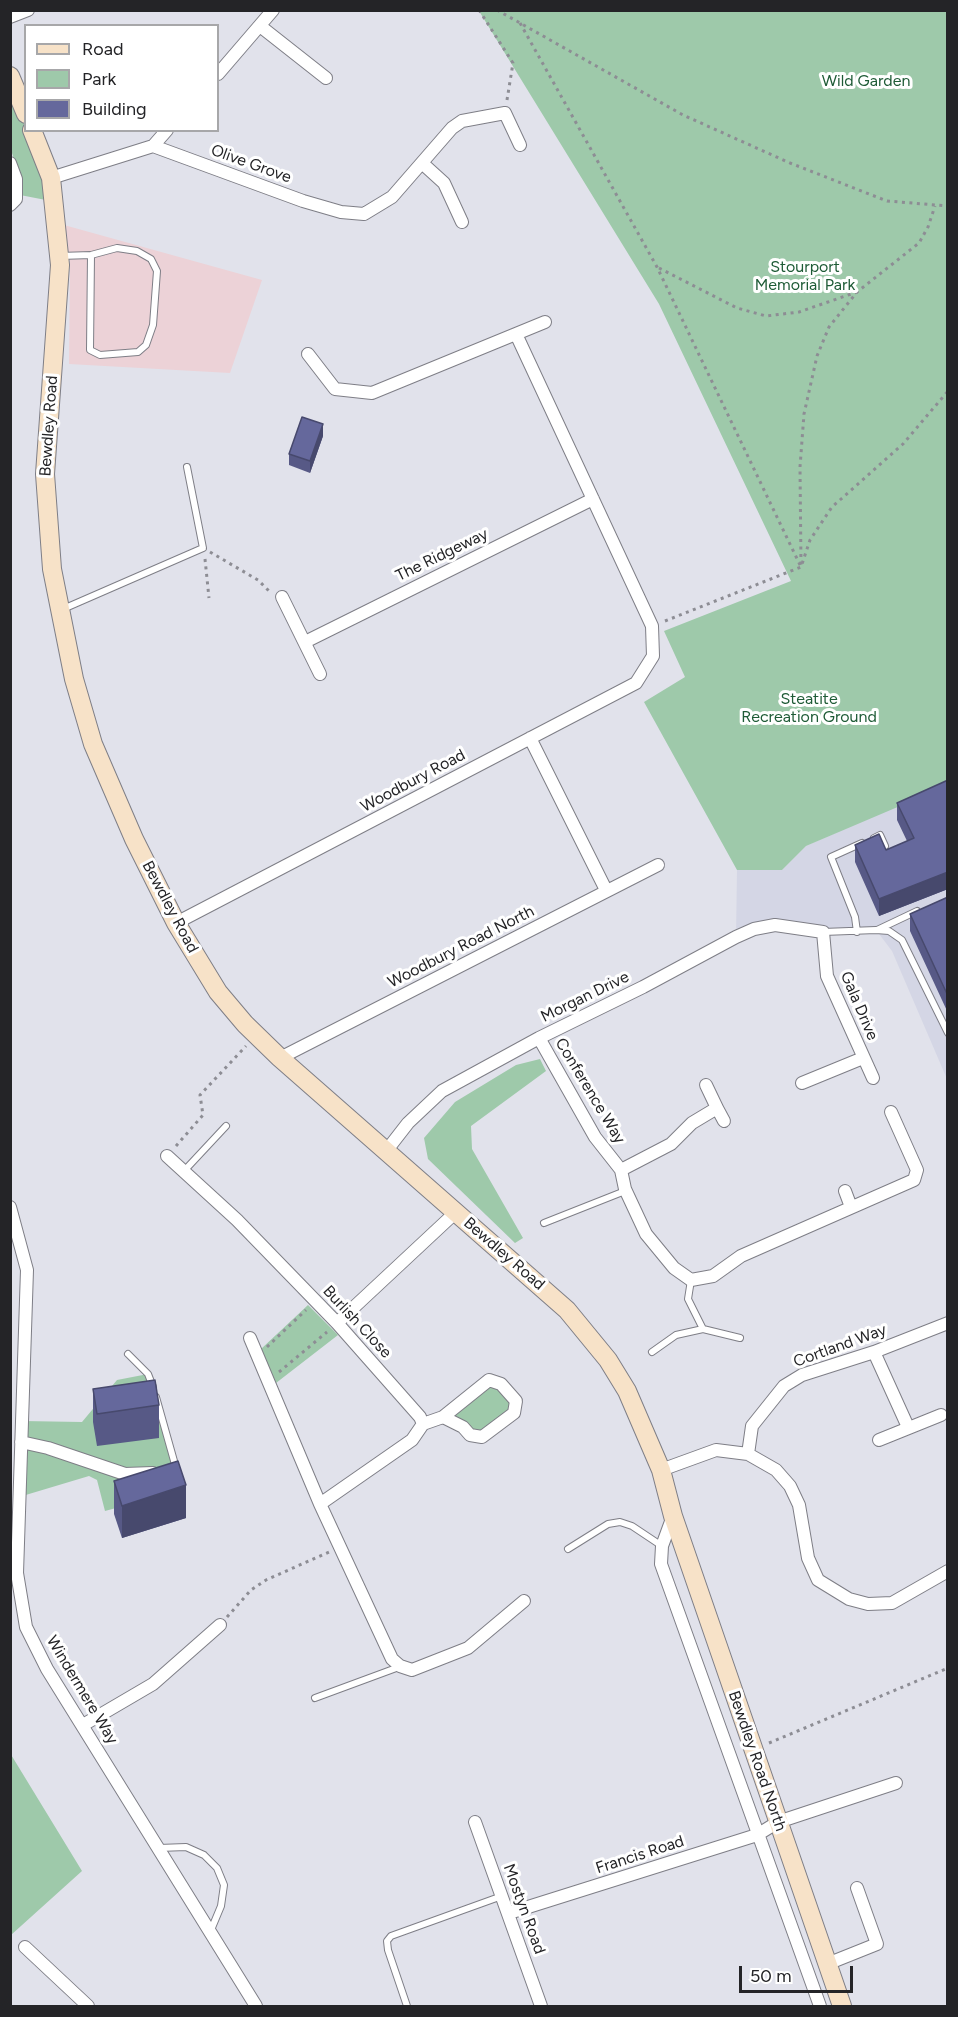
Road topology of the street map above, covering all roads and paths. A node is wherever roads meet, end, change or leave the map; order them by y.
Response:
1 (28, 10) edge
2 (273, 10) edge
3 (479, 10) edge
4 (497, 10) edge
5 (10, 17) edge
6 (520, 23) junction
7 (260, 27) junction
8 (219, 73) edge
9 (10, 76) edge
10 (326, 78) dead end
11 (24, 109) edge
12 (505, 113) junction
13 (33, 132) edge
14 (165, 132) edge
15 (520, 145) dead end
16 (153, 146) junction
17 (10, 163) edge
18 (422, 163) junction
19 (51, 178) junction
20 (10, 205) edge
21 (935, 206) junction
22 (948, 206) edge
23 (462, 222) dead end
24 (91, 255) junction
25 (60, 256) junction
26 (657, 267) junction
27 (857, 292) junction
28 (545, 322) dead end
29 (516, 334) junction
30 (308, 354) dead end
31 (948, 391) edge
32 (187, 467) dead end
33 (592, 499) junction
34 (203, 548) junction
35 (801, 567) junction
36 (282, 597) joint
37 (209, 598) dead end
38 (60, 611) junction
39 (652, 626) junction
40 (305, 642) junction
41 (320, 674) dead end
42 (530, 738) junction
43 (885, 846) edge
44 (658, 865) dead end
45 (606, 890) junction
46 (926, 907) edge
47 (176, 923) junction
48 (876, 930) junction
49 (823, 932) junction
50 (857, 932) junction
51 (948, 1033) edge
52 (256, 1035) junction
53 (538, 1038) junction
54 (280, 1058) junction
55 (863, 1058) junction
56 (873, 1078) dead end
57 (801, 1083) dead end
58 (706, 1084) dead end
59 (717, 1108) junction
60 (891, 1112) dead end
61 (724, 1121) dead end
62 (226, 1126) dead end
63 (387, 1150) junction
64 (167, 1156) joint
65 (621, 1170) junction
66 (184, 1171) junction
67 (626, 1191) junction
68 (845, 1191) dead end
69 (851, 1207) junction
70 (456, 1212) junction
71 (11, 1214) edge
72 (544, 1223) dead end
73 (691, 1280) junction
74 (316, 1301) junction
75 (337, 1323) junction
76 (948, 1323) edge
77 (703, 1329) junction
78 (249, 1338) dead end
79 (740, 1338) dead end
80 (652, 1352) dead end
81 (874, 1352) junction
82 (128, 1354) dead end
83 (258, 1357) junction
84 (268, 1381) junction
85 (460, 1403) junction
86 (941, 1415) dead end
87 (443, 1417) junction
88 (423, 1424) junction
89 (463, 1427) junction
90 (908, 1427) junction
91 (879, 1440) dead end
92 (21, 1443) junction
93 (748, 1454) junction
94 (661, 1470) junction
95 (177, 1471) joint
96 (15, 1474) edge
97 (320, 1504) junction
98 (673, 1516) junction
99 (662, 1546) junction
100 (340, 1547) junction
101 (568, 1549) dead end
102 (948, 1571) edge
103 (524, 1601) dead end
104 (220, 1625) joint
105 (400, 1666) junction
106 (948, 1668) edge
107 (315, 1698) dead end
108 (83, 1725) junction
109 (753, 1749) junction
110 (896, 1784) dead end
111 (475, 1822) dead end
112 (778, 1822) junction
113 (757, 1835) junction
114 (157, 1848) junction
115 (857, 1888) dead end
116 (503, 1896) junction
117 (509, 1913) junction
118 (210, 1930) junction
119 (25, 1947) dead end
120 (827, 1964) junction
121 (88, 2007) edge
122 (256, 2007) edge
123 (407, 2007) edge
124 (541, 2007) edge
125 (820, 2007) edge
126 (842, 2007) edge

1 - 5 street
2 - 7 street
3 - 12 path
4 - 6 path
6 - 21 path
6 - 26 path
7 - 8 street
7 - 10 street
9 - 11 main road
12 - 15 street
12 - 18 street, Olive Grove
13 - 19 main road, Bewdley Road
14 - 16 street
16 - 18 street, Olive Grove
16 - 19 street
17 - 20 street
18 - 23 street
19 - 25 main road, Bewdley Road
21 - 22 path
21 - 27 path
24 - 24 lane
24 - 25 lane
25 - 38 main road, Bewdley Road
26 - 27 path
26 - 35 path
27 - 35 path
28 - 29 street
29 - 30 street
29 - 33 street
31 - 35 path
32 - 34 lane
33 - 39 street
33 - 40 street, The Ridgeway
34 - 36 path
34 - 37 path
34 - 38 lane
35 - 39 path
36 - 40 street
38 - 47 main road, Bewdley Road
39 - 42 street, Woodbury Road
40 - 41 street
42 - 45 street
42 - 47 street, Woodbury Road
43 - 50 lane
44 - 45 street, Woodbury Road North
45 - 54 street, Woodbury Road North
46 - 48 lane
47 - 52 main road, Bewdley Road
48 - 50 lane
48 - 51 lane
49 - 50 lane
49 - 53 street, Morgan Drive
49 - 55 street, Gala Drive
52 - 54 main road, Bewdley Road
52 - 64 path
53 - 63 street, Morgan Drive
53 - 65 street, Conference Way
54 - 63 main road, Bewdley Road
55 - 56 street, Gala Drive
55 - 57 street, Gala Drive
58 - 59 street
59 - 61 street
59 - 65 street
60 - 69 street
62 - 66 lane
63 - 70 main road, Bewdley Road
64 - 66 street, Burlish Close
65 - 67 street, Conference Way
66 - 74 street, Burlish Close
67 - 72 lane
67 - 73 street, Conference Way
68 - 69 street
69 - 73 street
70 - 75 street
70 - 94 main road, Bewdley Road
71 - 92 street, Windermere Way
73 - 77 lane
74 - 75 street, Burlish Close
74 - 83 path
75 - 84 path
75 - 88 street, Burlish Close
76 - 81 street, Cortland Way
77 - 79 lane
77 - 80 lane
78 - 83 street
81 - 90 street
81 - 93 street, Cortland Way
82 - 95 lane
83 - 84 street
84 - 97 street
85 - 87 street
85 - 89 street
85 - 89 street
86 - 90 street
87 - 88 street
87 - 89 street
88 - 97 street
90 - 91 street
92 - 95 street
92 - 96 street, Windermere Way
93 - 94 street
93 - 102 street
94 - 98 main road, Bewdley Road
96 - 108 street, Windermere Way
97 - 100 street
98 - 99 street
98 - 109 main road, Bewdley Road North
99 - 101 lane
99 - 113 street
100 - 104 path
100 - 105 street
103 - 105 street
104 - 108 street
105 - 107 lane
106 - 109 path
108 - 114 street, Windermere Way
109 - 112 main road, Bewdley Road North
110 - 112 street, Francis Road
111 - 116 street, Mostyn Road
112 - 113 street, Francis Road
112 - 120 main road, Bewdley Road North
113 - 117 street, Francis Road
113 - 125 street
114 - 118 street, Windermere Way
114 - 118 lane
115 - 120 street
116 - 117 street, Mostyn Road
116 - 123 lane
117 - 124 street, Mostyn Road
118 - 122 street, Windermere Way
119 - 121 street
120 - 126 main road, Bewdley Road North

